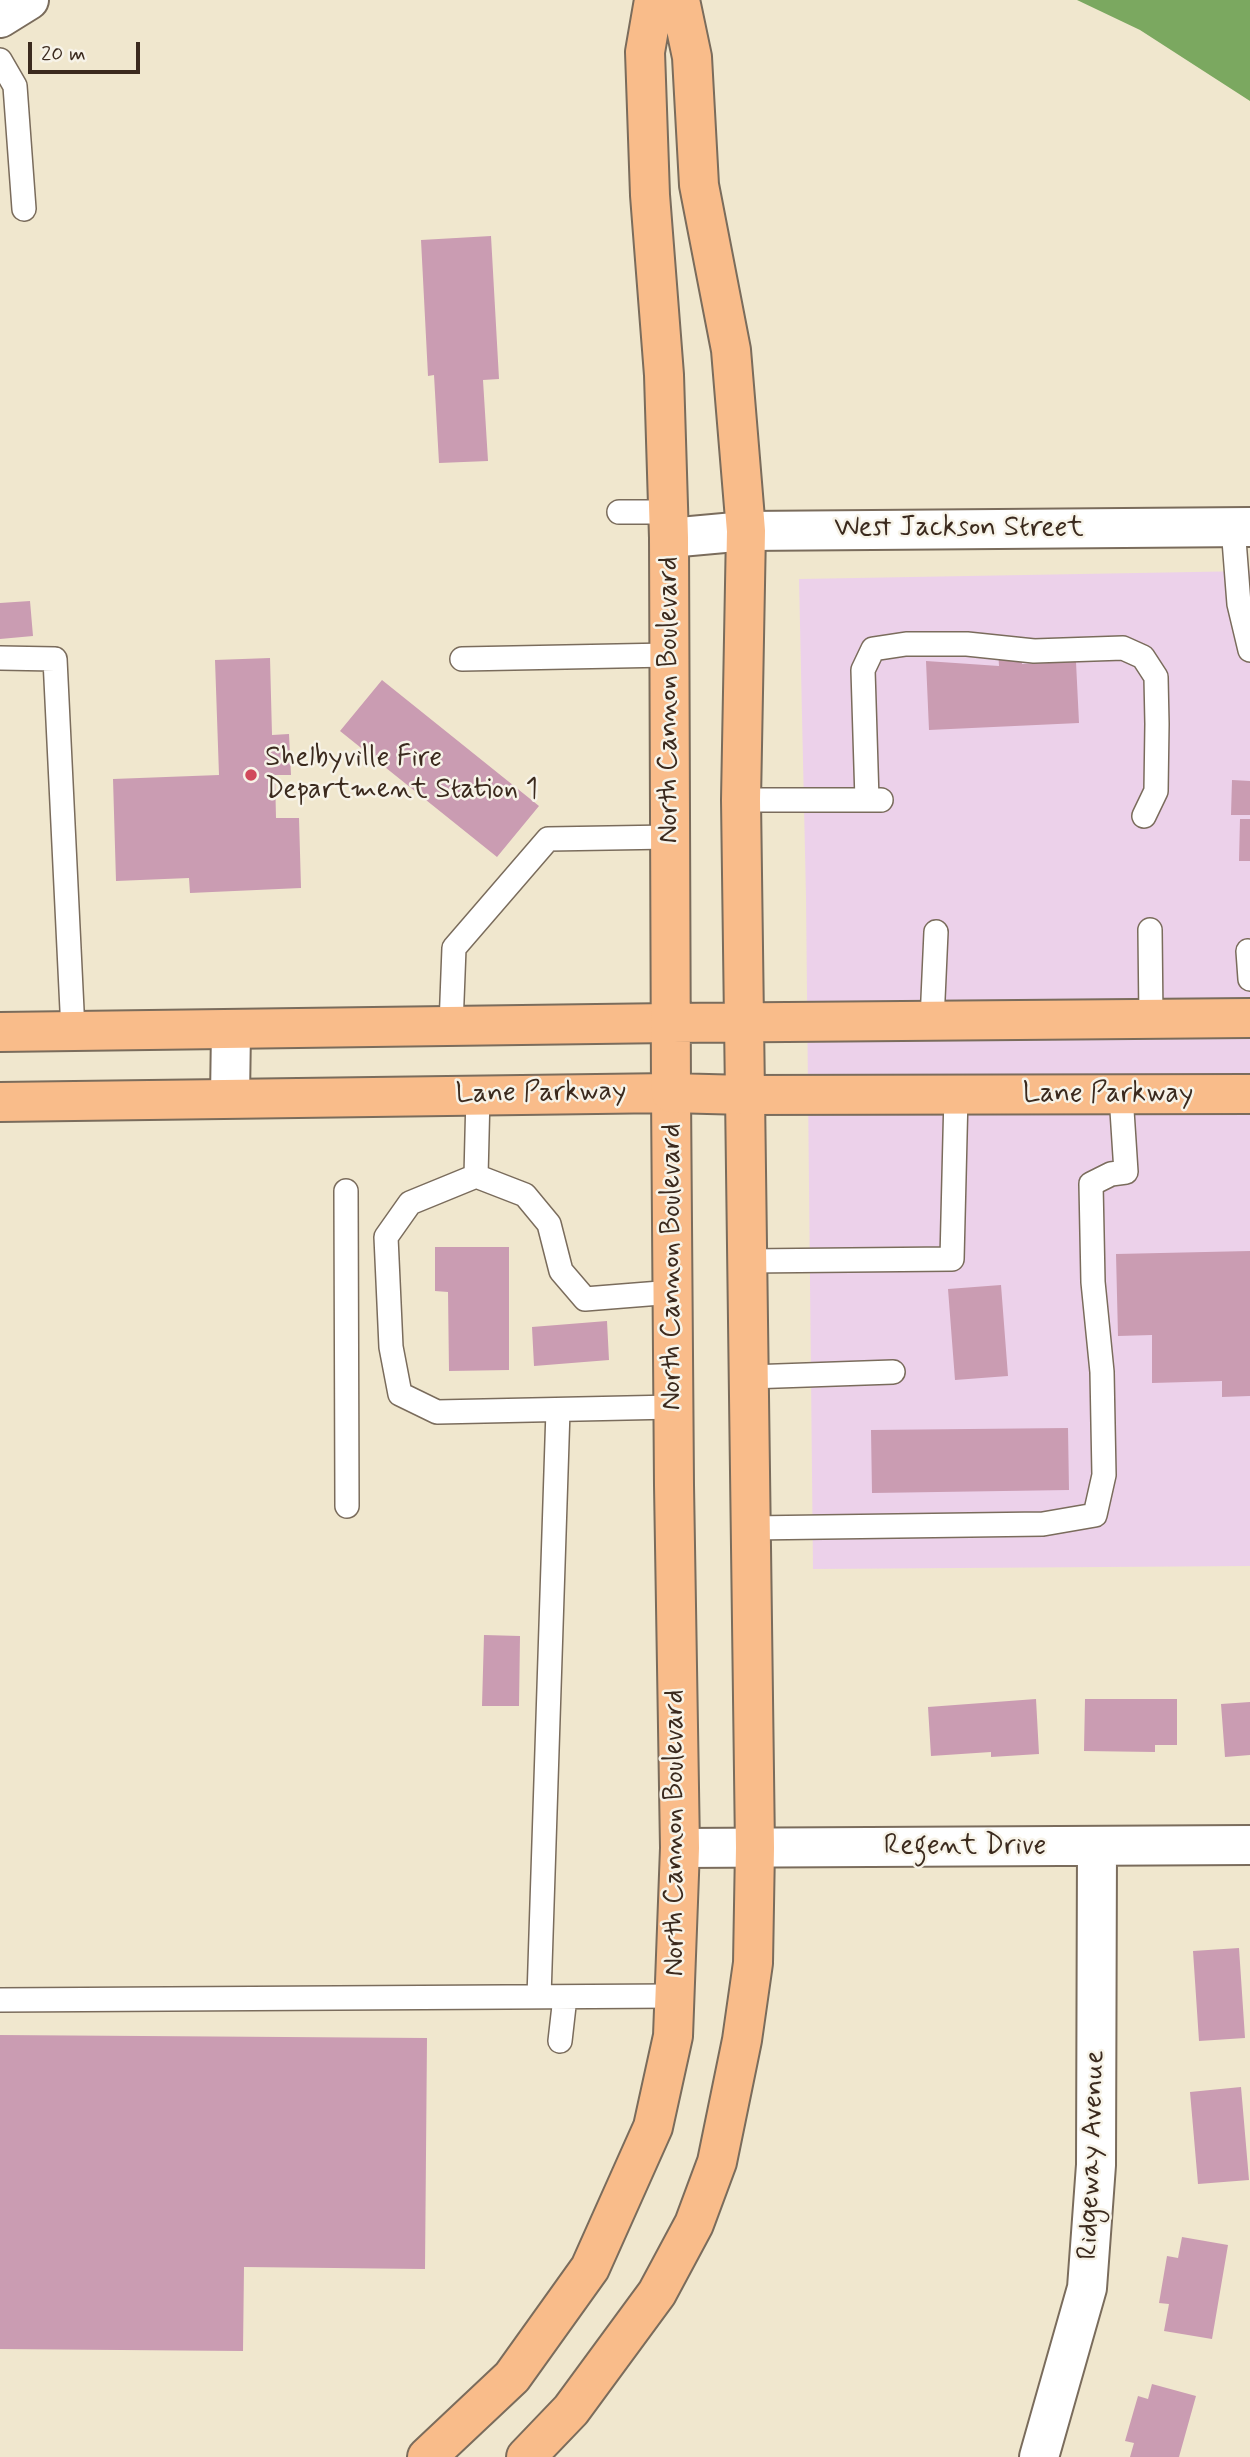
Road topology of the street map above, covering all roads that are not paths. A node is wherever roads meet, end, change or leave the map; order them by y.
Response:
1 (29, 0) edge
2 (653, 0) edge
3 (680, 0) edge
4 (0, 18) edge
5 (0, 60) edge
6 (8, 105) edge
7 (24, 209) dead end
8 (620, 512) dead end
9 (668, 525) junction
10 (1241, 527) edge
11 (746, 531) junction
12 (1250, 650) edge
13 (669, 655) junction
14 (0, 658) edge
15 (462, 659) dead end
16 (741, 800) junction
17 (1144, 816) dead end
18 (670, 837) junction
19 (1150, 930) dead end
20 (936, 932) dead end
21 (1248, 951) edge
22 (1250, 979) edge
23 (1151, 1018) junction
24 (1250, 1018) edge
25 (932, 1021) junction
26 (671, 1023) junction
27 (743, 1023) junction
28 (451, 1026) junction
29 (231, 1029) junction
30 (73, 1031) junction
31 (0, 1032) edge
32 (671, 1093) junction
33 (1250, 1094) edge
34 (478, 1095) junction
35 (745, 1095) junction
36 (956, 1095) junction
37 (1121, 1095) junction
38 (230, 1098) junction
39 (0, 1102) edge
40 (476, 1176) junction
41 (346, 1191) dead end
42 (748, 1261) junction
43 (673, 1292) junction
44 (893, 1372) dead end
45 (749, 1377) junction
46 (674, 1407) junction
47 (558, 1410) junction
48 (347, 1506) dead end
49 (751, 1528) junction
50 (1250, 1844) edge
51 (1097, 1846) junction
52 (680, 1848) junction
53 (755, 1848) junction
54 (675, 1996) junction
55 (539, 1997) junction
56 (565, 1997) junction
57 (0, 2000) edge
58 (560, 2041) dead end
59 (427, 2457) edge
60 (526, 2457) edge
61 (1039, 2457) edge

1 - 4 street
2 - 9 main road, North Cannon Boulevard
3 - 11 main road
5 - 6 lane
6 - 7 lane
8 - 9 lane
9 - 11 street, West Jackson Street
9 - 13 main road, North Cannon Boulevard
10 - 11 street, West Jackson Street
10 - 12 lane
11 - 16 main road
13 - 15 lane
13 - 18 main road, North Cannon Boulevard
14 - 30 lane
16 - 17 lane
16 - 27 main road
18 - 26 main road, North Cannon Boulevard
18 - 28 lane
19 - 23 lane
20 - 25 lane
21 - 22 lane
23 - 24 main road
23 - 25 main road
25 - 27 main road
26 - 27 main road
26 - 28 main road
26 - 32 main road, North Cannon Boulevard
27 - 35 main road
28 - 29 main road
29 - 30 main road
29 - 38 street
30 - 31 main road
32 - 34 main road, Lane Parkway
32 - 35 main road, Lane Parkway
32 - 43 main road, North Cannon Boulevard
33 - 37 main road, Lane Parkway
34 - 38 main road, Lane Parkway
34 - 40 lane
35 - 36 main road, Lane Parkway
35 - 42 main road
36 - 37 main road, Lane Parkway
36 - 42 lane
37 - 49 lane
38 - 39 main road, Lane Parkway
40 - 43 lane
40 - 47 lane
41 - 48 lane
42 - 45 main road
43 - 46 main road, North Cannon Boulevard
44 - 45 lane
45 - 49 main road
46 - 47 lane
46 - 52 main road, North Cannon Boulevard
47 - 55 lane
49 - 53 main road
50 - 51 street, Regent Drive
51 - 53 street, Regent Drive
51 - 61 street, Ridgeway Avenue
52 - 53 street, Regent Drive
52 - 54 main road, North Cannon Boulevard
53 - 60 main road
54 - 56 lane
54 - 59 main road, North Cannon Boulevard
55 - 56 lane
55 - 57 lane
56 - 58 lane

